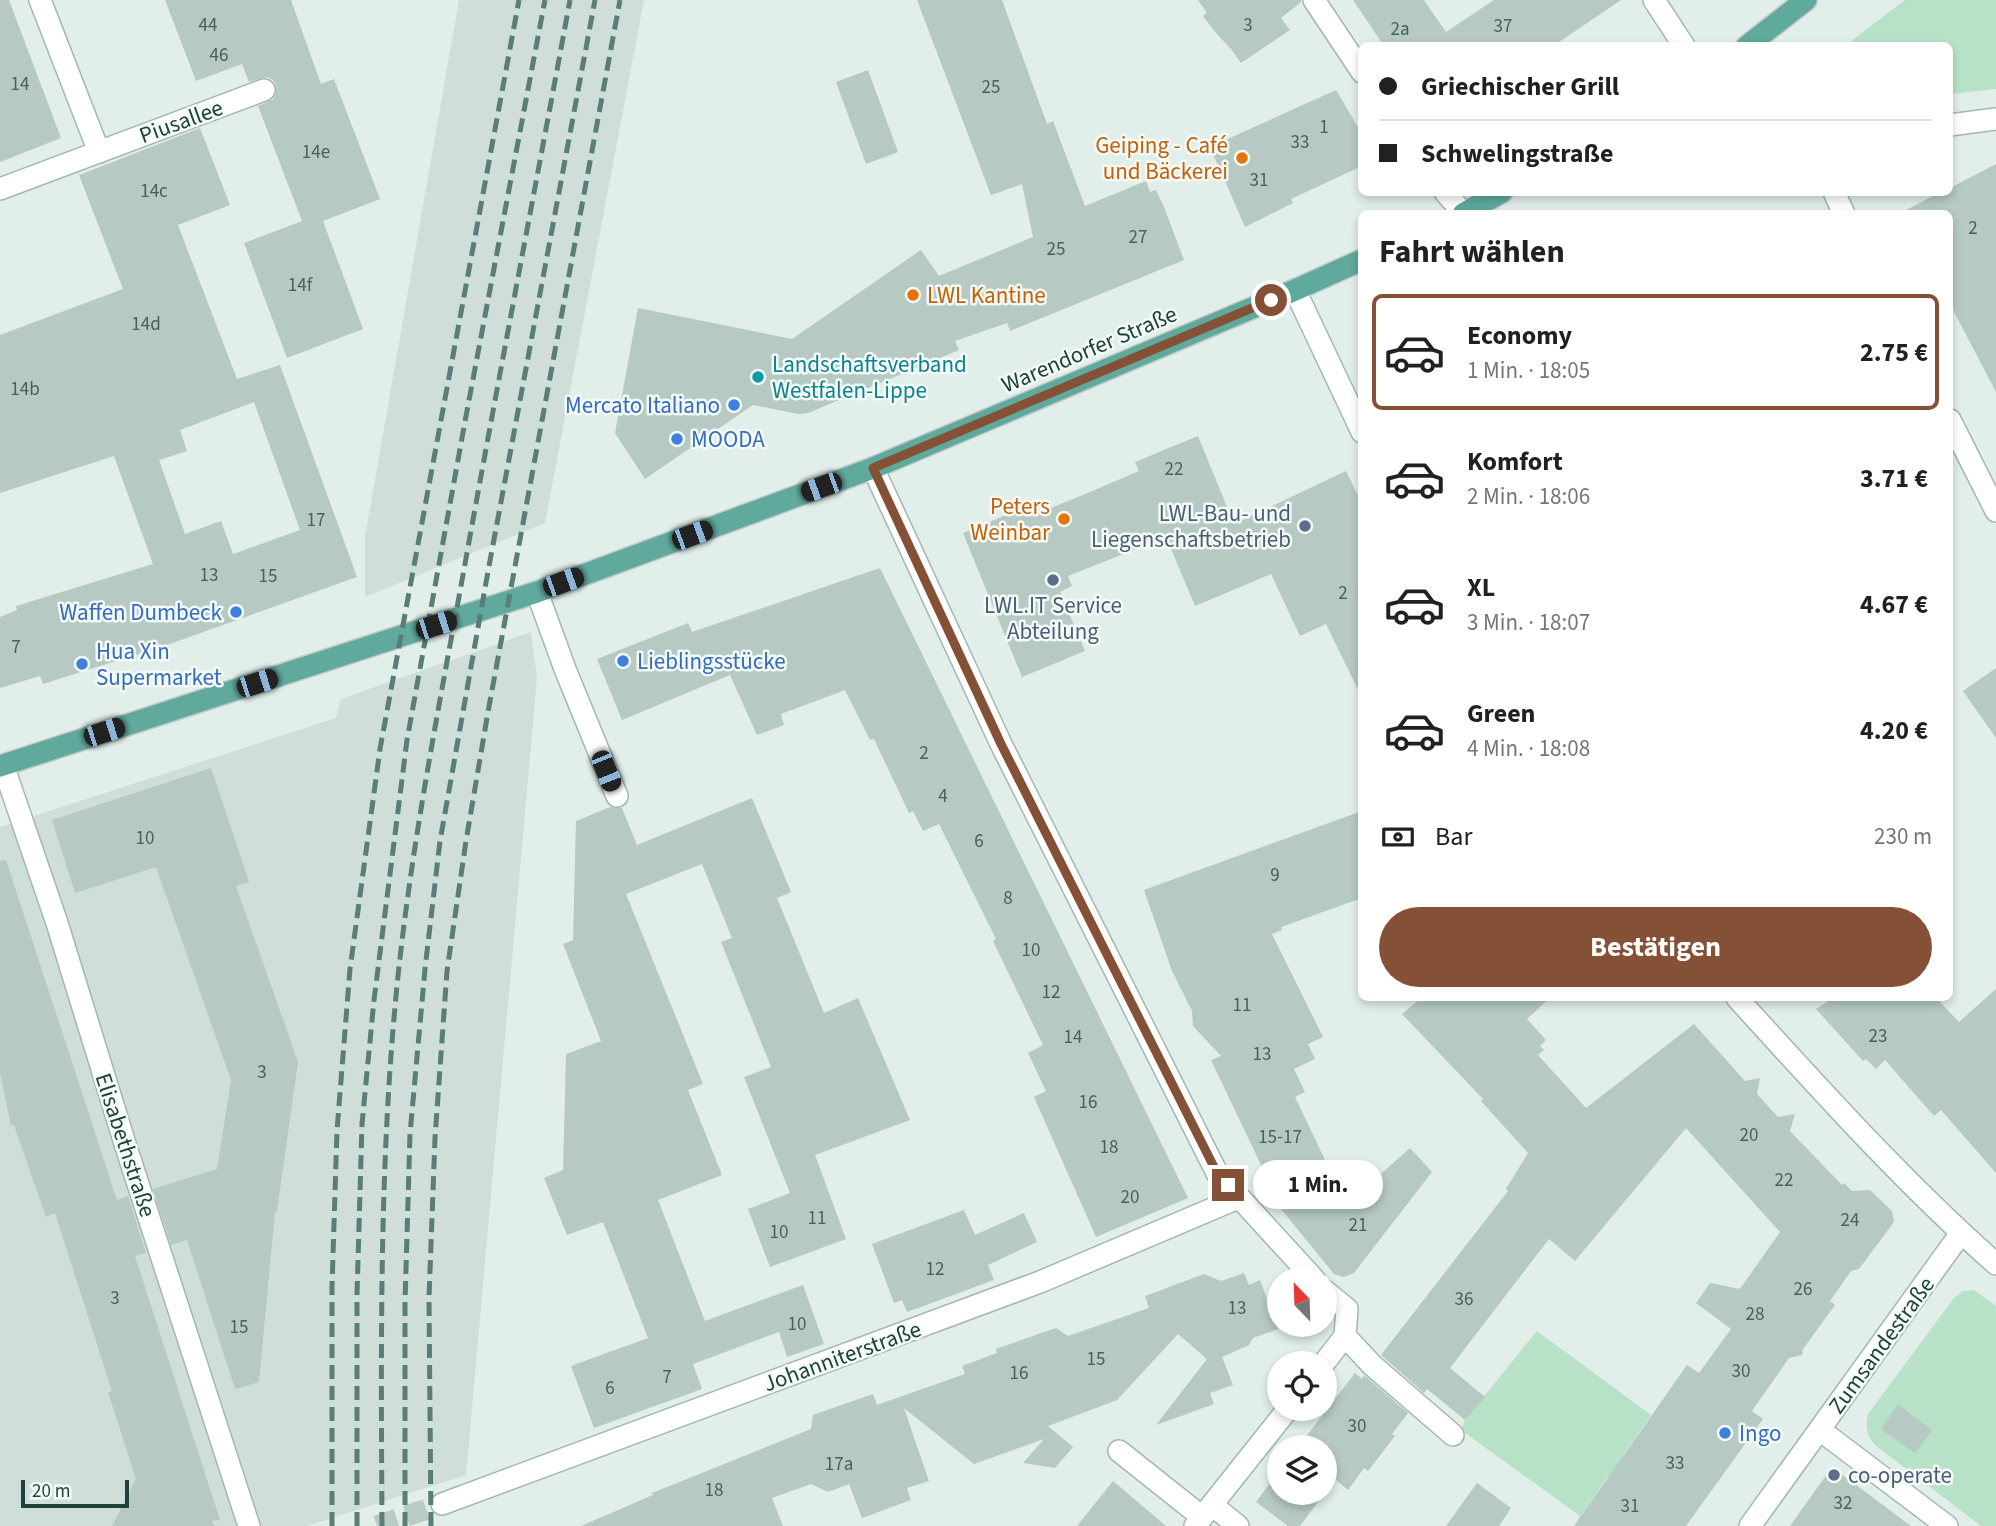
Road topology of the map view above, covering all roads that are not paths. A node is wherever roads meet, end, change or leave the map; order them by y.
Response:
1 (40, 0) edge
2 (1314, 0) edge
3 (1654, 0) edge
4 (1806, 0) edge
5 (1681, 42) edge
6 (1752, 42) edge
7 (1358, 66) edge
8 (264, 90) dead end
9 (1996, 119) edge
10 (1953, 125) edge
11 (99, 152) junction
12 (0, 189) edge
13 (1448, 196) edge
14 (1495, 196) edge
15 (1460, 210) edge
16 (1470, 210) edge
17 (1358, 262) edge
18 (1295, 290) junction
19 (1358, 424) edge
20 (1953, 426) edge
21 (873, 468) junction
22 (1996, 512) edge
23 (537, 592) junction
24 (2, 765) edge
25 (617, 796) dead end
26 (1740, 1001) edge
27 (1238, 1198) junction
28 (1961, 1233) junction
29 (1996, 1264) edge
30 (1303, 1267) edge
31 (1337, 1301) edge
32 (1345, 1336) junction
33 (1333, 1351) edge
34 (1278, 1421) edge
35 (1820, 1430) junction
36 (1453, 1435) dead end
37 (1119, 1451) dead end
38 (442, 1504) tunnel mouth
39 (1203, 1516) edge
40 (248, 1526) edge
41 (1238, 1526) edge
42 (1750, 1526) edge
43 (1947, 1526) edge

1 - 11 street
2 - 7 street
3 - 5 street
4 - 6 main road
8 - 11 street, Piusallee
9 - 10 street
11 - 12 street, Piusallee
13 - 15 street
14 - 16 main road
17 - 18 main road, Warendorfer Straße
18 - 19 street
18 - 21 main road, Warendorfer Straße
20 - 22 street
21 - 23 main road, Warendorfer Straße
21 - 27 street
23 - 24 main road, Warendorfer Straße
23 - 25 street
24 - 40 street, Elisabethstraße
26 - 28 street
27 - 30 street
27 - 38 street, Johanniterstraße
28 - 29 street
28 - 35 street, Zumsandestraße
31 - 32 street
32 - 33 street
32 - 36 street
34 - 39 street
35 - 42 street
35 - 43 street, Zumsandestraße
37 - 39 street
39 - 41 street

